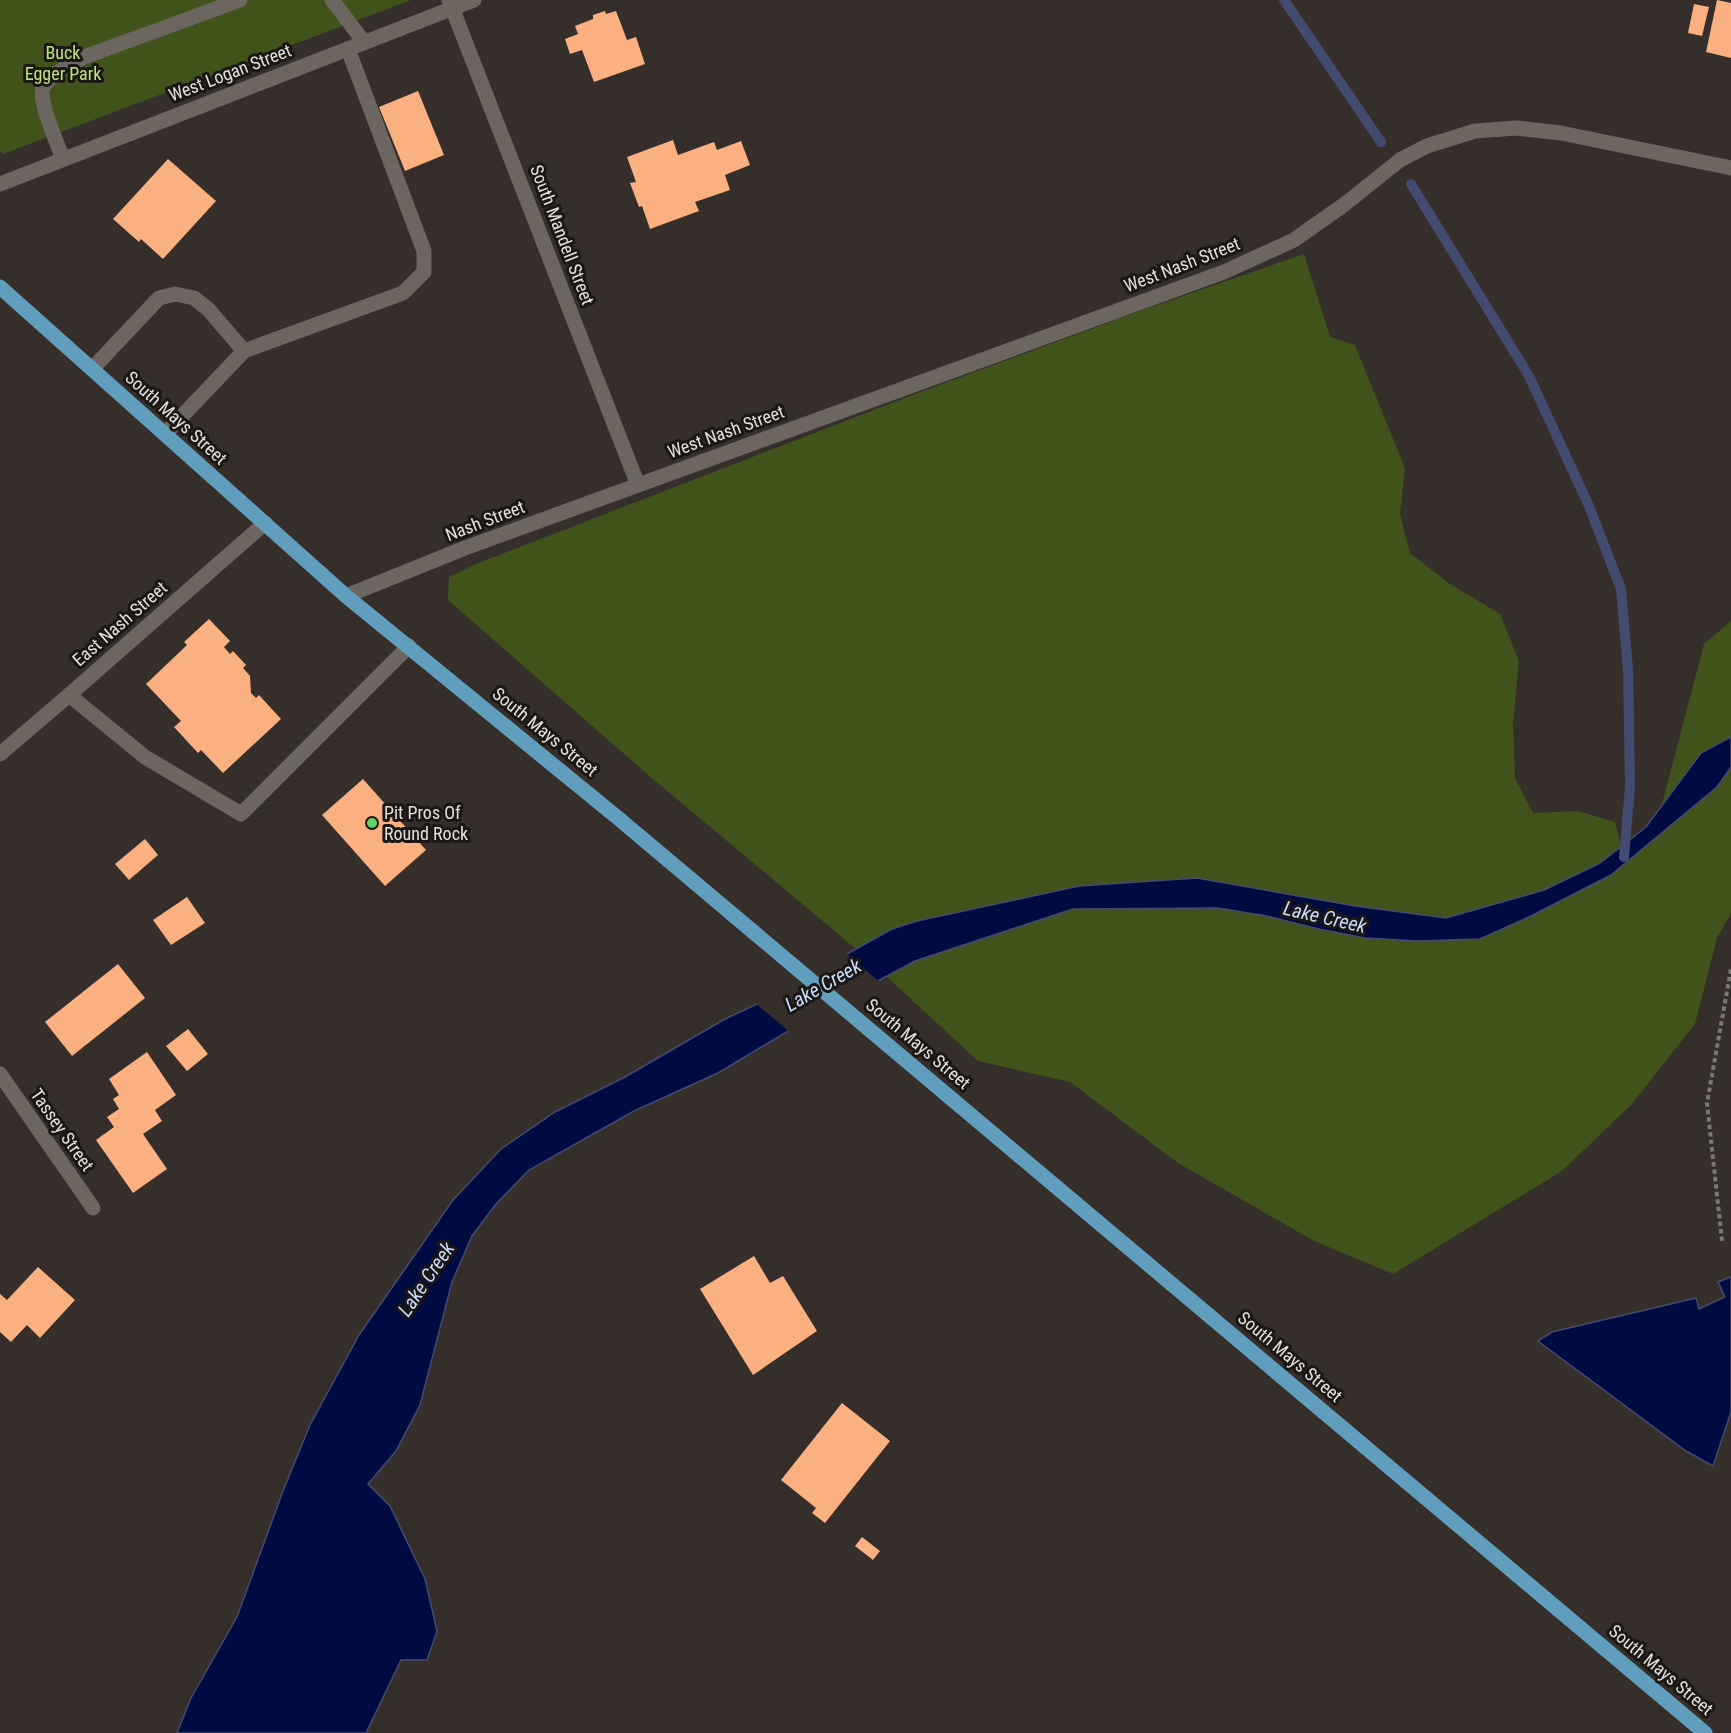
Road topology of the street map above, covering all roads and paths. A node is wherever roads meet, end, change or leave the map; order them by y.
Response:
1 (240, 0) edge
2 (332, 0) edge
3 (474, 0) edge
4 (451, 4) edge
5 (364, 42) junction
6 (348, 49) junction
7 (63, 159) junction
8 (1731, 168) edge
9 (0, 184) edge
10 (0, 287) edge
11 (244, 351) junction
12 (92, 369) junction
13 (165, 434) junction
14 (638, 485) junction
15 (264, 523) junction
16 (346, 596) junction
17 (409, 646) junction
18 (69, 695) junction
19 (0, 754) edge
20 (1731, 969) edge
21 (0, 1074) edge
22 (93, 1208) dead end
23 (1722, 1241) dead end
24 (1705, 1733) edge

1 - 7 street
2 - 5 street
3 - 4 street, West Logan Street
4 - 5 street, West Logan Street
4 - 14 street, South Mandell Street
5 - 6 street, West Logan Street
6 - 7 street, West Logan Street
6 - 11 street
7 - 9 street, West Logan Street
8 - 14 street, West Nash Street
10 - 12 main road, South Mays Street
11 - 12 street
11 - 13 street
12 - 13 main road, South Mays Street
13 - 15 main road, South Mays Street
14 - 16 street, Nash Street
15 - 16 main road, South Mays Street
15 - 18 street, East Nash Street
16 - 17 main road, South Mays Street
17 - 18 street
17 - 24 main road, South Mays Street
18 - 19 street, East Nash Street
20 - 23 path
21 - 22 street, Tassey Street

